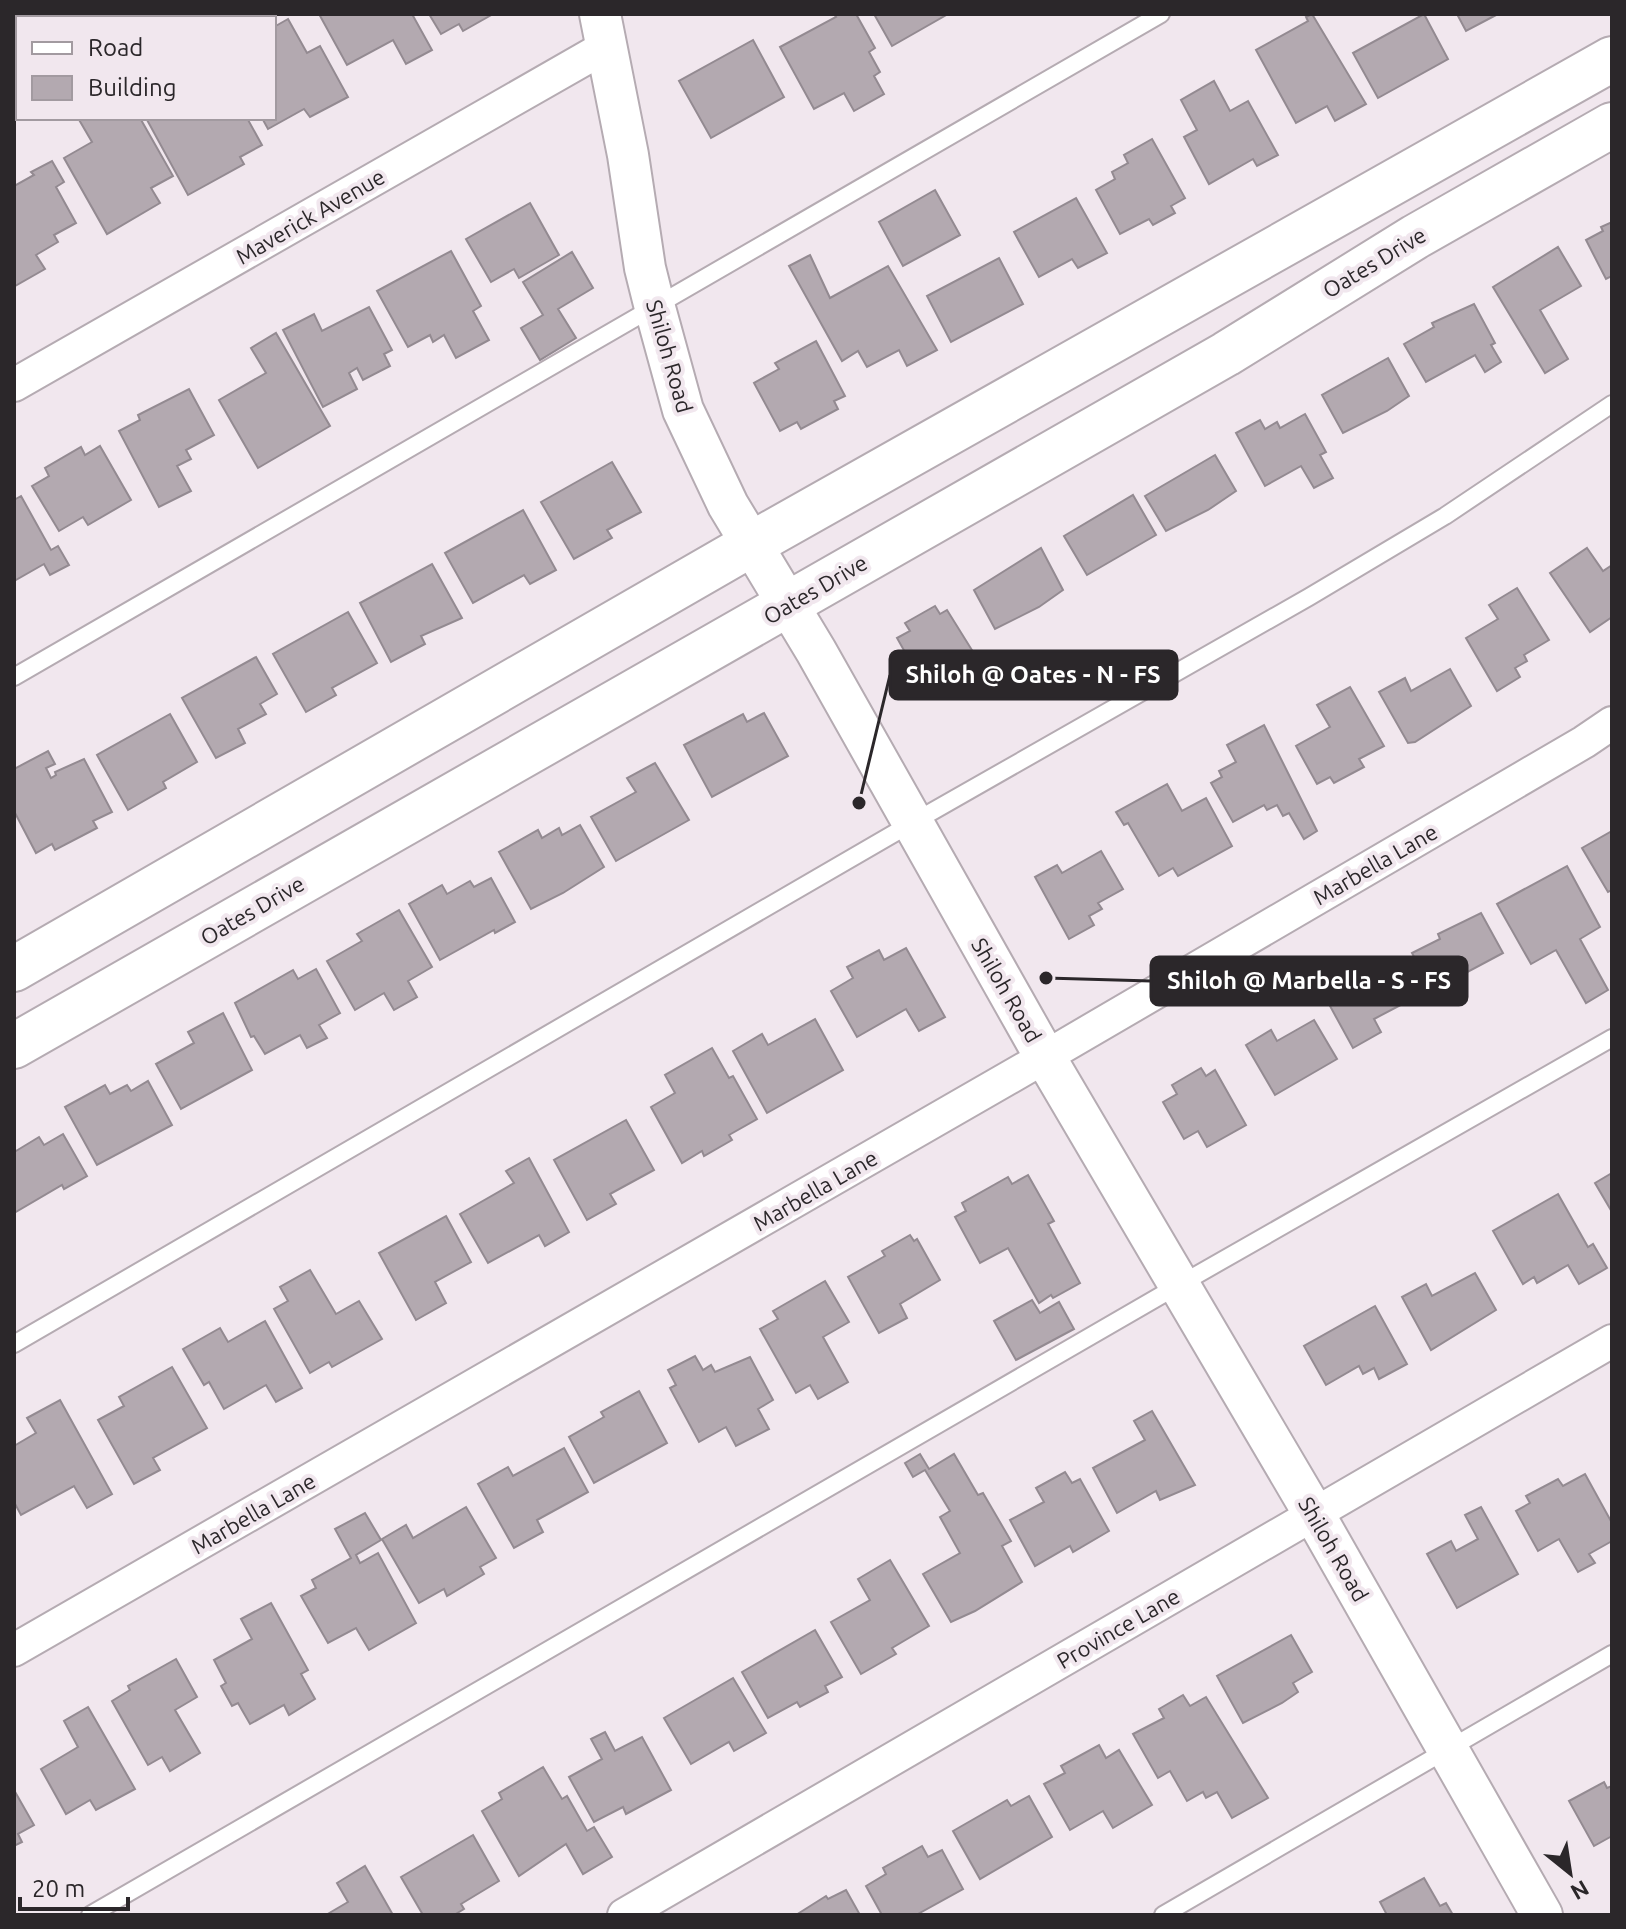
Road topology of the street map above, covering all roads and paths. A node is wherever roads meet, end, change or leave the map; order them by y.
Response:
1 (1161, 14) edge
2 (608, 25) edge
3 (1612, 59) edge
4 (1612, 125) edge
5 (655, 308) junction
6 (14, 385) edge
7 (1612, 404) edge
8 (750, 545) junction
9 (787, 605) junction
10 (14, 677) edge
11 (1612, 723) edge
12 (912, 823) junction
13 (14, 969) edge
14 (1612, 1038) edge
15 (14, 1046) edge
16 (1045, 1057) junction
17 (1179, 1285) junction
18 (1612, 1341) edge
19 (14, 1344) edge
20 (1314, 1514) junction
21 (14, 1650) edge
22 (1612, 1654) edge
23 (1449, 1750) junction
24 (90, 1915) edge
25 (624, 1915) edge
26 (1163, 1915) edge
27 (1542, 1915) edge

1 - 5 lane
2 - 5 street, Shiloh Road
2 - 6 street, Maverick Avenue
3 - 8 main road
4 - 9 main road, Oates Drive
5 - 8 street, Shiloh Road
5 - 10 lane
7 - 12 lane
8 - 9 street, Shiloh Road
8 - 13 main road
9 - 12 street, Shiloh Road
9 - 15 main road, Oates Drive
11 - 16 street, Marbella Lane
12 - 16 street, Shiloh Road
12 - 19 lane
14 - 17 lane
16 - 17 street, Shiloh Road
16 - 21 street, Marbella Lane
17 - 20 street, Shiloh Road
17 - 24 lane
18 - 20 street, Province Lane
20 - 23 street, Shiloh Road
20 - 25 street, Province Lane
22 - 23 lane
23 - 26 lane
23 - 27 street, Shiloh Road

